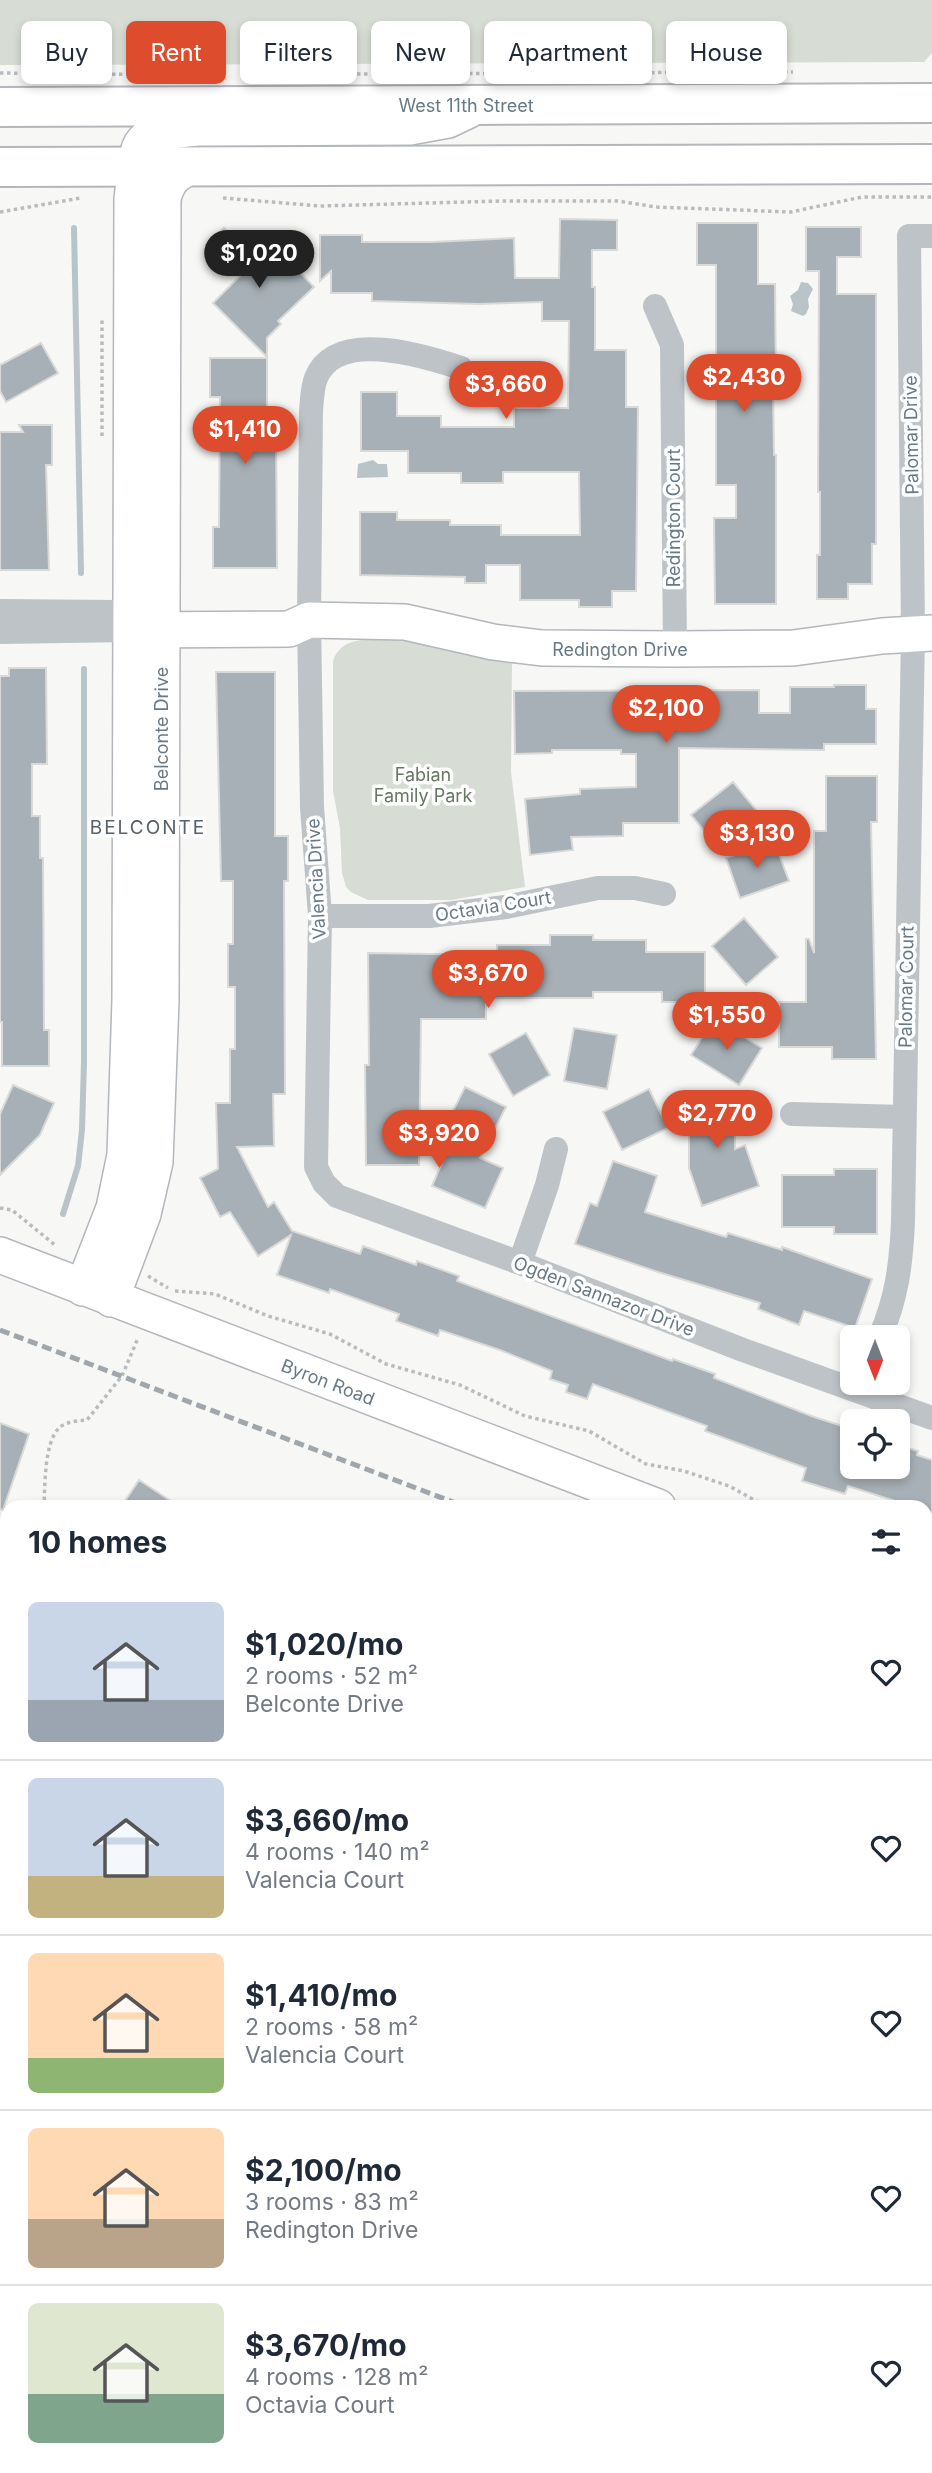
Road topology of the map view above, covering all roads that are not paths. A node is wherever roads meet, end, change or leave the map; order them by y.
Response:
1 (932, 103) edge
2 (480, 105) junction
3 (0, 107) edge
4 (932, 164) edge
5 (136, 166) junction
6 (0, 167) edge
7 (201, 181) junction
8 (920, 236) edge
9 (655, 306) dead end
10 (461, 368) dead end
11 (0, 611) edge
12 (146, 619) junction
13 (309, 620) junction
14 (0, 632) edge
15 (923, 633) edge
16 (675, 649) junction
17 (664, 894) dead end
18 (320, 916) junction
19 (792, 1114) dead end
20 (904, 1116) junction
21 (317, 1138) joint
22 (556, 1149) dead end
23 (0, 1255) edge
24 (520, 1263) junction
25 (103, 1278) junction
26 (885, 1325) edge
27 (840, 1381) edge
28 (878, 1395) edge
29 (932, 1418) edge
30 (640, 1500) edge

1 - 2 main road, West 11th Street
2 - 3 main road, West 11th Street
2 - 5 main road, Belconte Drive
4 - 7 main road
5 - 6 main road
5 - 7 main road
5 - 12 main road, Belconte Drive
7 - 12 main road, Belconte Drive
8 - 15 street, Palomar Drive
9 - 16 street, Redington Court
10 - 13 street, Valencia Drive
11 - 12 street, Redington Drive
12 - 13 main road, Redington Drive
12 - 14 street, Redington Drive
12 - 25 main road, Belconte Drive
13 - 16 main road, Redington Drive
13 - 18 street, Valencia Drive
15 - 16 main road, Redington Drive
15 - 20 street, Palomar Court
17 - 18 street, Octavia Court
18 - 21 street, Valencia Drive
19 - 20 street
20 - 26 street, Palomar Court
21 - 24 street, Ogden Sannazor Drive
22 - 24 street
23 - 25 main road, Byron Road
24 - 27 street, Ogden Sannazor Drive
25 - 30 main road, Byron Road
28 - 29 street, Ogden Sannazor Drive

